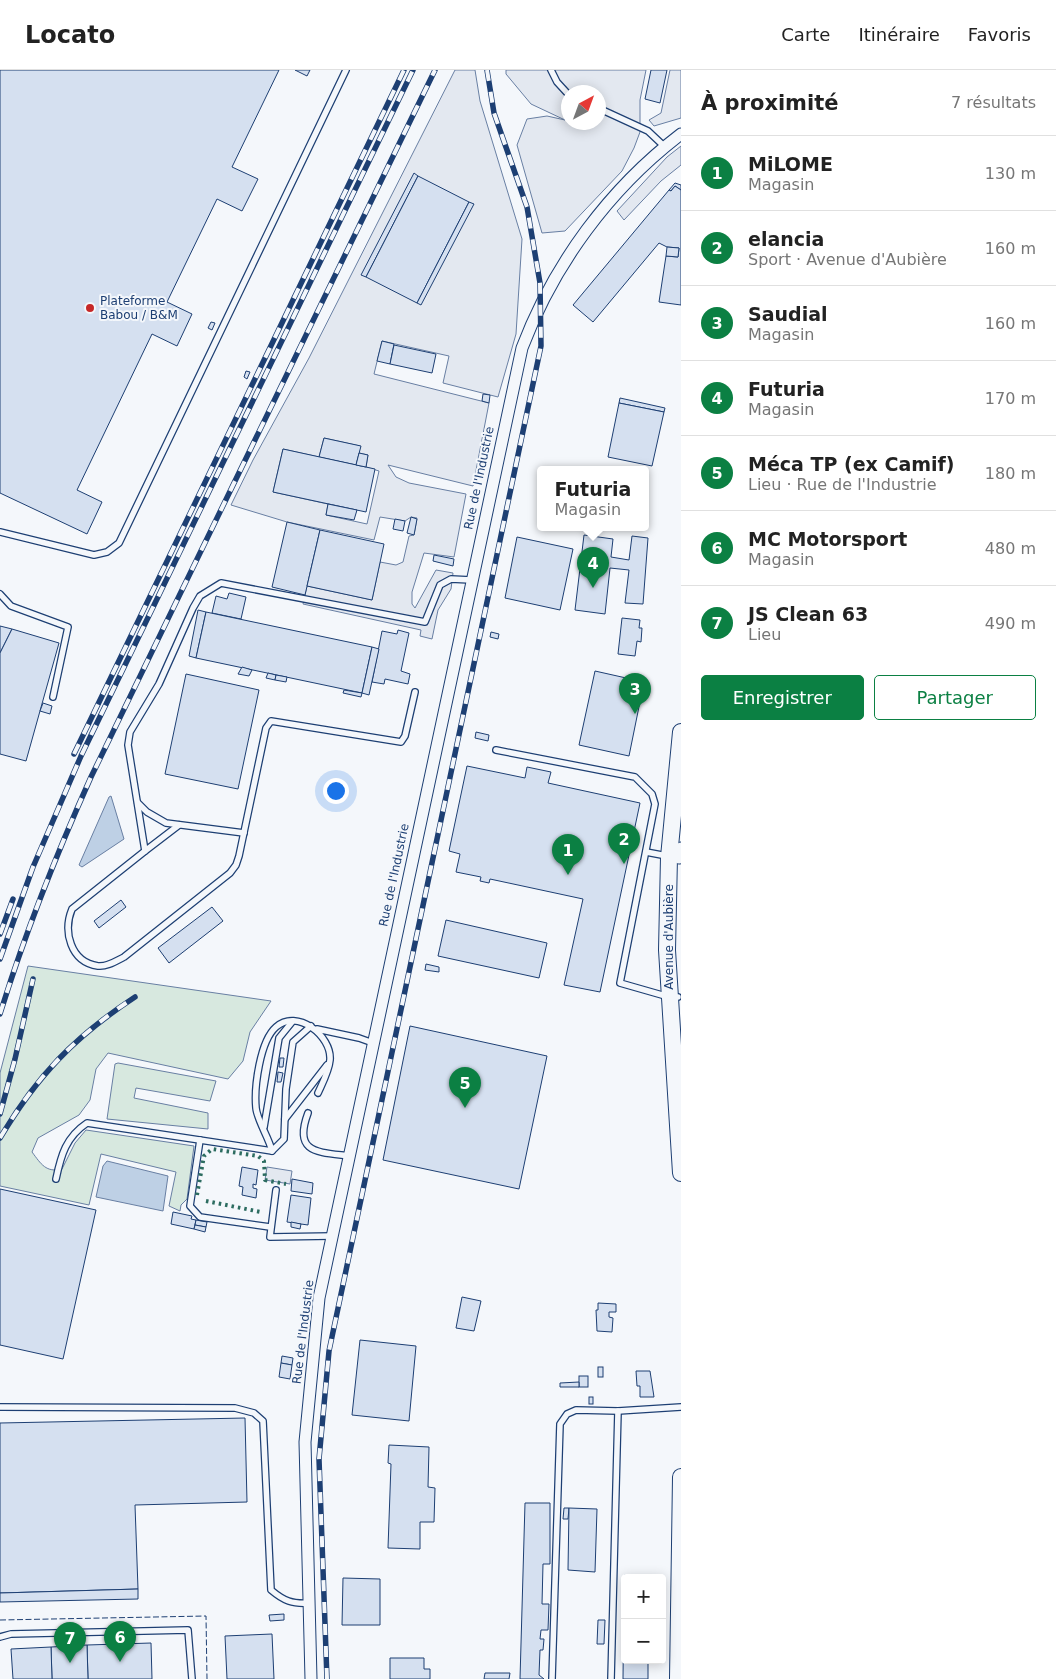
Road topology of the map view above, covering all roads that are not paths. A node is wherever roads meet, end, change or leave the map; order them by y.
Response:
1 (346, 70) edge
2 (551, 70) edge
3 (561, 86) edge
4 (606, 112) edge
5 (681, 134) edge
6 (665, 147) junction
7 (0, 532) edge
8 (471, 580) junction
9 (0, 594) edge
10 (415, 692) dead end
11 (53, 697) dead end
12 (681, 732) edge
13 (496, 750) dead end
14 (138, 803) junction
15 (179, 825) junction
16 (244, 833) junction
17 (681, 841) edge
18 (145, 851) junction
19 (646, 852) junction
20 (676, 854) edge
21 (674, 997) junction
22 (292, 1022) junction
23 (312, 1027) junction
24 (681, 1031) edge
25 (373, 1043) junction
26 (330, 1059) junction
27 (318, 1093) dead end
28 (308, 1113) dead end
29 (285, 1119) junction
30 (264, 1126) junction
31 (200, 1140) junction
32 (272, 1151) junction
33 (349, 1156) junction
34 (681, 1173) edge
35 (56, 1179) dead end
36 (276, 1190) dead end
37 (270, 1227) junction
38 (332, 1236) junction
39 (681, 1407) edge
40 (0, 1408) edge
41 (618, 1411) junction
42 (681, 1477) edge
43 (309, 1603) junction
44 (0, 1637) edge
45 (192, 1679) edge
46 (311, 1679) edge
47 (552, 1679) edge
48 (611, 1679) edge
49 (678, 1679) edge

1 - 7 lane
2 - 3 lane
4 - 6 lane
5 - 6 street, Rue de l'Industrie
6 - 8 street, Rue de l'Industrie
8 - 14 lane
8 - 25 street, Rue de l'Industrie
9 - 11 lane
10 - 16 lane
12 - 20 main road, Avenue d'Aubière
13 - 19 lane
14 - 15 lane
14 - 18 lane
15 - 16 lane
15 - 18 lane
16 - 18 lane
17 - 20 main road, Avenue d'Aubière
19 - 20 lane
19 - 21 lane
20 - 21 main road, Avenue d'Aubière
21 - 24 main road, Avenue d'Aubière
21 - 34 main road, Avenue d'Aubière
22 - 23 lane
22 - 30 lane
22 - 30 lane
23 - 25 lane
23 - 26 lane
23 - 29 lane
25 - 33 street, Rue de l'Industrie
26 - 27 lane
26 - 29 lane
28 - 33 lane
29 - 32 lane
30 - 32 lane
31 - 32 lane
31 - 35 lane
31 - 37 lane
33 - 38 street, Rue de l'Industrie
36 - 37 lane
37 - 38 lane
38 - 43 street, Rue de l'Industrie
39 - 41 lane
40 - 43 lane
41 - 47 lane
41 - 48 lane
42 - 49 main road
43 - 46 street, Rue de l'Industrie
44 - 45 lane

